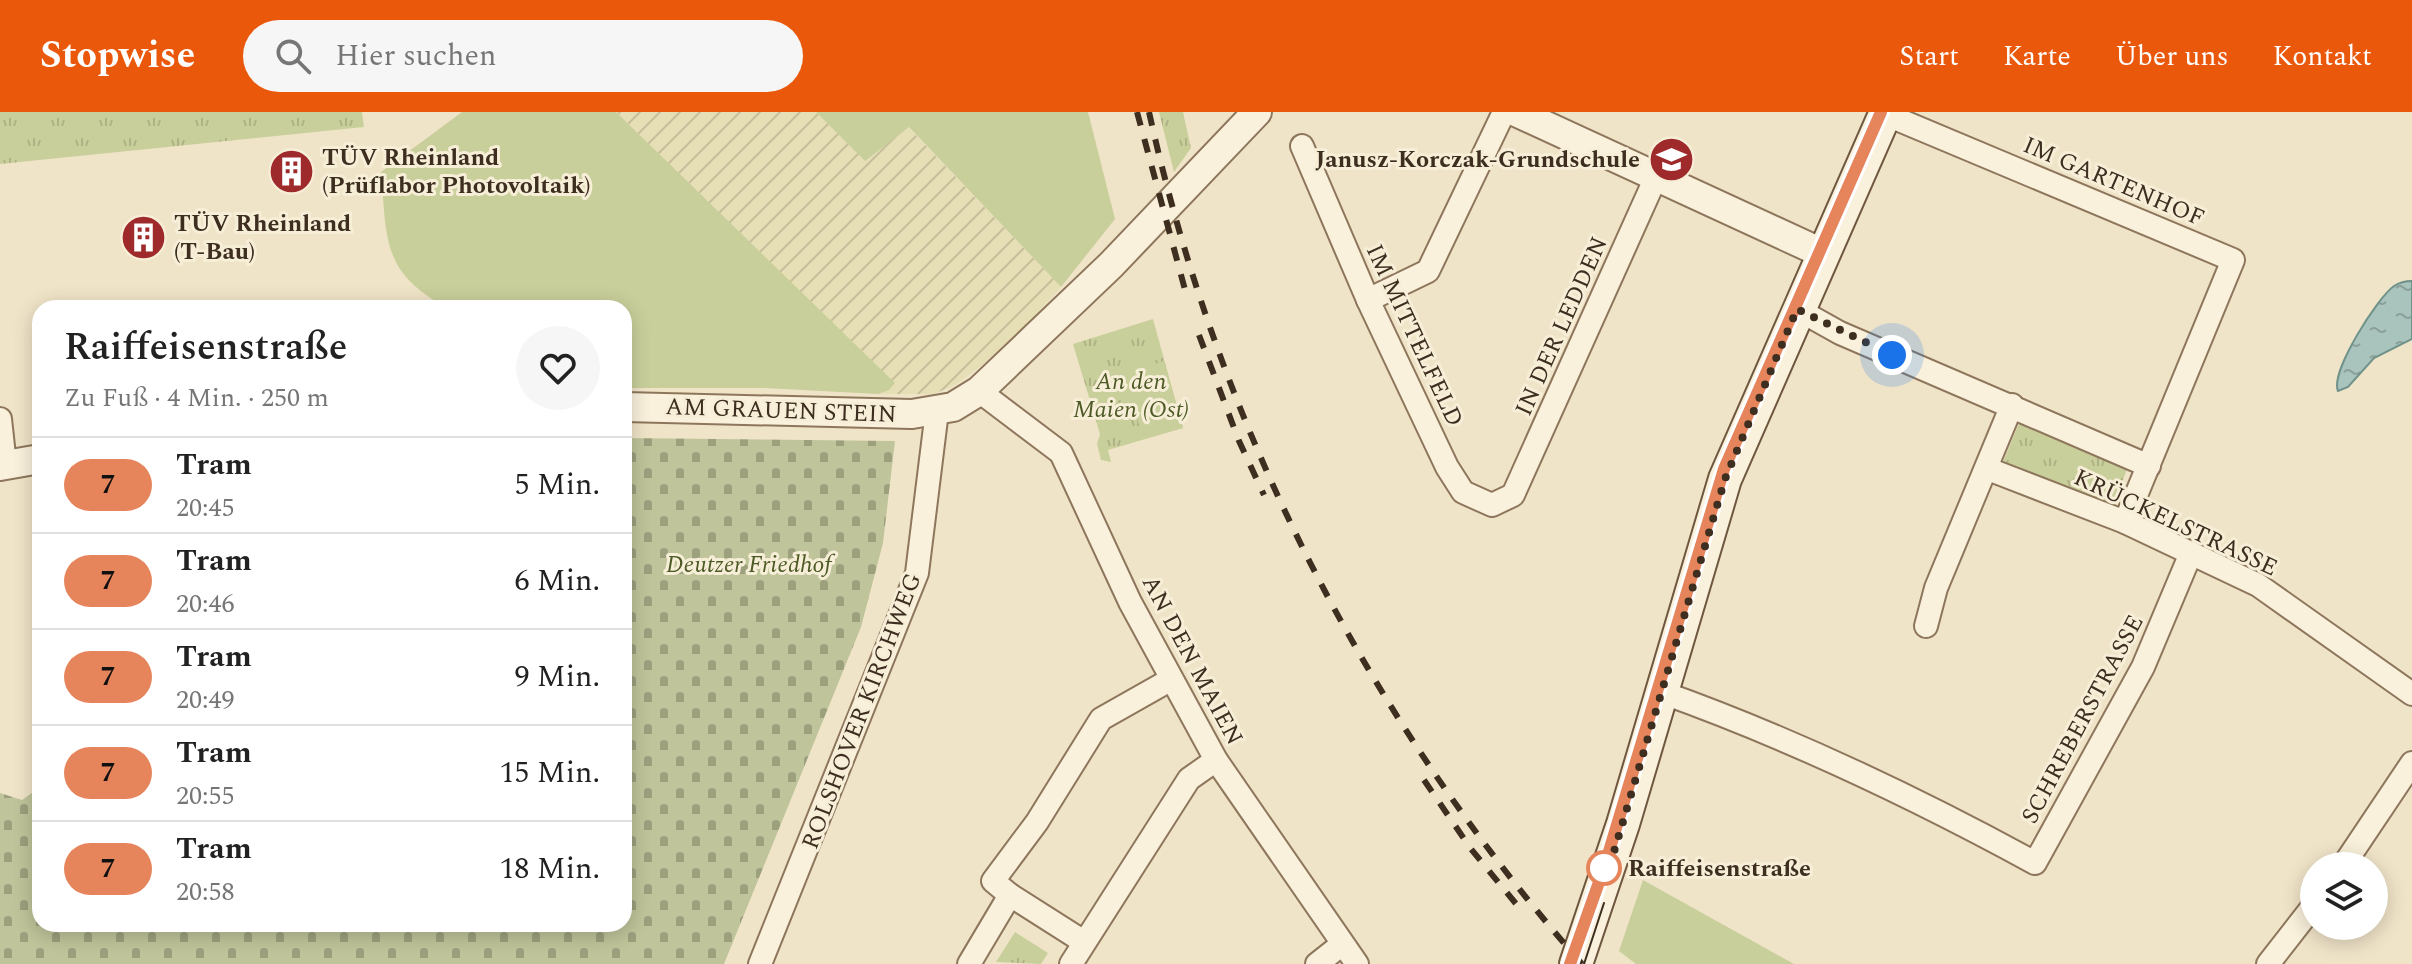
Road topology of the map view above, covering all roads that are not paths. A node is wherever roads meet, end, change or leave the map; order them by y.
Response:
1 (1257, 112) edge
2 (1516, 113) edge
3 (1885, 113) edge
4 (1302, 146) dead end
5 (1656, 177) junction
6 (1822, 253) junction
7 (1368, 300) junction
8 (1797, 309) junction
9 (979, 391) junction
10 (2012, 405) junction
11 (632, 407) edge
12 (937, 411) junction
13 (0, 419) edge
14 (32, 460) edge
15 (2, 466) edge
16 (2149, 466) junction
17 (1988, 469) junction
18 (1513, 495) joint
19 (2125, 522) junction
20 (2191, 553) junction
21 (1926, 626) dead end
22 (1170, 680) junction
23 (1661, 692) junction
24 (2412, 694) edge
25 (1216, 760) junction
26 (2412, 763) edge
27 (2352, 852) edge
28 (1002, 888) junction
29 (2300, 923) edge
30 (1084, 942) junction
31 (1341, 945) junction
32 (760, 964) edge
33 (969, 964) edge
34 (1071, 964) edge
35 (1317, 964) edge
36 (1357, 964) edge
37 (1576, 964) edge
38 (2268, 964) edge

1 - 9 street
2 - 5 street
2 - 7 street
3 - 6 main road
3 - 16 street, IM GARTENHOF
4 - 7 street, IM MITTELFELD
5 - 6 street
5 - 18 street, IN DER LEDDEN
6 - 8 main road
7 - 18 street, IM MITTELFELD
8 - 10 street, KRÜCKELSTRASSE
8 - 23 main road
9 - 12 street
9 - 22 street, AN DEN MAIEN
10 - 16 street, KRÜCKELSTRASSE
10 - 17 street
11 - 12 street, AM GRAUEN STEIN
12 - 32 street, ROLSHOVER KIRCHWEG
13 - 15 street
14 - 15 street
16 - 19 street
17 - 19 street, KRÜCKELSTRASSE
17 - 21 street
19 - 20 street, KRÜCKELSTRASSE
20 - 23 street, SCHREBERSTRASSE
20 - 24 street, KRÜCKELSTRASSE
22 - 25 street, AN DEN MAIEN
22 - 28 street
23 - 37 main road
25 - 30 street
25 - 31 street, AN DEN MAIEN
26 - 27 street
28 - 30 street
28 - 33 street
29 - 38 street
30 - 34 street
31 - 35 street
31 - 36 street, AN DEN MAIEN

